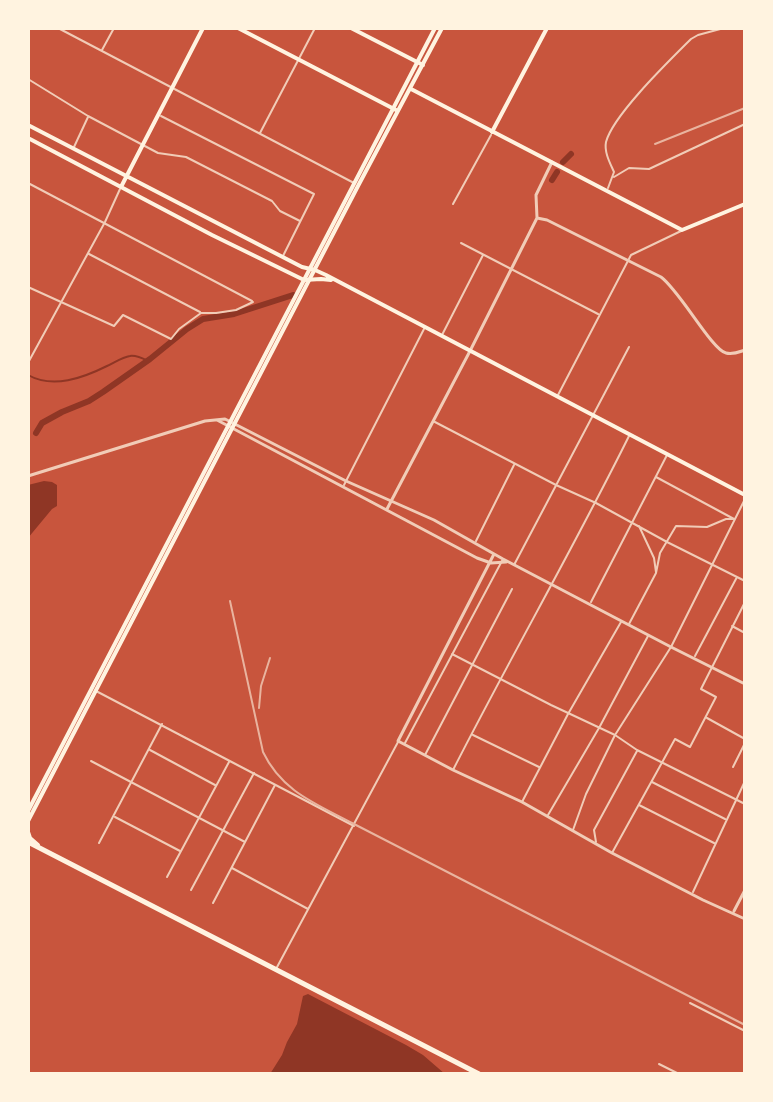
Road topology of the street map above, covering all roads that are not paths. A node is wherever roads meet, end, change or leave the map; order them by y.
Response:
1 (58, 28) edge
2 (114, 28) edge
3 (203, 28) edge
4 (238, 28) edge
5 (315, 28) edge
6 (351, 28) edge
7 (435, 28) edge
8 (442, 28) edge
9 (547, 28) edge
10 (724, 28) edge
11 (102, 51) junction
12 (298, 59) junction
13 (417, 62) junction
14 (423, 65) junction
15 (28, 79) edge
16 (405, 86) junction
17 (172, 89) junction
18 (411, 89) junction
19 (393, 109) junction
20 (399, 112) junction
21 (158, 115) junction
22 (88, 116) junction
23 (745, 124) edge
24 (28, 125) edge
25 (492, 132) junction
26 (259, 134) junction
27 (28, 138) edge
28 (143, 145) junction
29 (73, 148) junction
30 (552, 162) junction
31 (126, 176) junction
32 (613, 178) junction
33 (28, 183) edge
34 (357, 185) junction
35 (121, 187) junction
36 (607, 191) junction
37 (453, 204) dead end
38 (745, 204) edge
39 (537, 218) junction
40 (300, 221) junction
41 (105, 222) junction
42 (682, 230) junction
43 (461, 243) dead end
44 (88, 253) junction
45 (484, 254) junction
46 (282, 257) junction
47 (628, 259) junction
48 (511, 269) junction
49 (312, 270) junction
50 (306, 281) junction
51 (337, 282) junction
52 (28, 287) edge
53 (61, 302) junction
54 (201, 313) junction
55 (599, 315) junction
56 (425, 327) junction
57 (441, 336) junction
58 (629, 347) dead end
59 (745, 350) edge
60 (470, 351) junction
61 (29, 361) edge
62 (556, 397) junction
63 (593, 416) junction
64 (433, 421) junction
65 (232, 425) junction
66 (630, 435) junction
67 (668, 454) junction
68 (515, 463) junction
69 (28, 476) edge
70 (656, 477) junction
71 (346, 481) junction
72 (556, 485) junction
73 (343, 486) junction
74 (745, 497) edge
75 (391, 501) junction
76 (596, 503) junction
77 (387, 509) junction
78 (734, 519) junction
79 (632, 521) junction
80 (638, 525) junction
81 (475, 542) junction
82 (667, 542) junction
83 (494, 554) junction
84 (501, 561) junction
85 (491, 563) junction
86 (514, 565) junction
87 (712, 565) junction
88 (656, 573) junction
89 (737, 577) junction
90 (745, 581) edge
91 (552, 584) junction
92 (512, 589) dead end
93 (745, 602) edge
94 (590, 604) junction
95 (622, 621) junction
96 (629, 624) junction
97 (732, 626) junction
98 (745, 633) edge
99 (648, 635) junction
100 (671, 647) junction
101 (452, 654) junction
102 (694, 657) junction
103 (472, 665) junction
104 (711, 667) junction
105 (500, 679) junction
106 (745, 684) edge
107 (94, 689) junction
108 (568, 714) junction
109 (706, 718) junction
110 (162, 724) junction
111 (599, 728) junction
112 (471, 734) junction
113 (615, 735) junction
114 (398, 741) junction
115 (745, 741) edge
116 (404, 744) junction
117 (149, 749) junction
118 (637, 750) junction
119 (425, 756) junction
120 (230, 760) junction
121 (91, 761) dead end
122 (662, 762) junction
123 (540, 767) junction
124 (733, 767) dead end
125 (453, 770) junction
126 (254, 773) junction
127 (745, 781) edge
128 (132, 782) junction
129 (651, 782) junction
130 (216, 785) junction
131 (275, 785) junction
132 (736, 799) junction
133 (522, 802) junction
134 (745, 804) edge
135 (639, 805) junction
136 (28, 811) edge
137 (114, 816) junction
138 (548, 816) junction
139 (199, 817) junction
140 (29, 820) edge
141 (727, 820) junction
142 (354, 826) junction
143 (28, 830) edge
144 (223, 830) junction
145 (572, 832) junction
146 (245, 842) junction
147 (99, 843) dead end
148 (715, 844) junction
149 (28, 845) edge
150 (597, 845) junction
151 (46, 852) junction
152 (181, 852) junction
153 (612, 853) junction
154 (231, 868) junction
155 (167, 877) dead end
156 (191, 890) dead end
157 (745, 890) edge
158 (692, 894) junction
159 (213, 903) dead end
160 (309, 909) junction
161 (733, 913) junction
162 (745, 919) edge
163 (276, 970) junction
164 (690, 1003) dead end
165 (745, 1031) edge
166 (659, 1064) dead end
167 (479, 1074) edge
168 (679, 1074) edge

1 - 11 street
2 - 11 street
3 - 17 main road
4 - 12 main road
5 - 12 street
6 - 13 main road
7 - 13 main road
8 - 14 main road
9 - 25 main road
10 - 32 street
11 - 17 street
12 - 19 main road
12 - 26 street
13 - 14 main road
13 - 16 main road
14 - 18 main road
15 - 22 street
16 - 18 main road
16 - 19 main road
17 - 21 main road
17 - 26 street
18 - 20 main road
18 - 25 main road
19 - 20 main road
19 - 34 main road
20 - 34 main road
21 - 28 main road
21 - 40 street
22 - 28 street
22 - 29 street
23 - 32 street
24 - 29 main road
25 - 30 main road
25 - 37 street
26 - 34 street
27 - 35 main road
28 - 31 main road
28 - 40 street
29 - 31 main road
30 - 36 main road
30 - 39 street
31 - 35 main road
31 - 46 main road
32 - 36 street
33 - 41 street
34 - 49 main road
35 - 41 street
35 - 50 main road
36 - 42 main road
38 - 42 main road
39 - 47 street
39 - 48 street
40 - 46 street
41 - 44 street
41 - 54 street
42 - 47 street
43 - 45 street
44 - 53 street
44 - 54 street
45 - 48 street
45 - 57 street
46 - 49 main road
47 - 55 street
47 - 59 street
48 - 55 street
48 - 60 street
49 - 50 main road
49 - 51 main road
50 - 51 main road
50 - 65 main road
51 - 56 main road
52 - 53 street
53 - 54 street
53 - 61 street
55 - 62 street
56 - 57 main road
56 - 71 street
57 - 60 main road
58 - 63 street
60 - 62 main road
60 - 64 street
62 - 63 main road
63 - 66 main road
63 - 72 street
64 - 68 street
64 - 75 street
65 - 69 street
65 - 71 street
65 - 73 street
65 - 107 main road
66 - 67 main road
66 - 76 street
67 - 70 street
67 - 74 main road
68 - 72 street
68 - 81 street
70 - 78 street
70 - 79 street
71 - 73 street
71 - 75 street
72 - 76 street
72 - 86 street
73 - 77 street
74 - 78 street
75 - 77 street
75 - 81 street
76 - 79 street
76 - 91 street
77 - 85 street
78 - 82 street
78 - 87 street
79 - 80 street
79 - 94 street
80 - 82 street
80 - 88 street
81 - 83 street
82 - 87 street
82 - 88 street
83 - 84 street
83 - 85 street
84 - 85 street
84 - 86 street
84 - 101 street
85 - 114 street
86 - 91 street
87 - 89 street
87 - 100 street
88 - 96 street
89 - 90 street
89 - 102 street
91 - 94 street
91 - 105 street
92 - 103 street
93 - 97 street
94 - 95 street
95 - 96 street
95 - 108 street
96 - 99 street
97 - 98 street
97 - 104 street
99 - 100 street
99 - 111 street
100 - 102 street
100 - 113 street
101 - 103 street
101 - 116 street
102 - 104 street
103 - 105 street
103 - 119 street
104 - 106 street
104 - 109 street
105 - 108 street
105 - 112 street
107 - 110 street
107 - 136 main road
107 - 140 main road
108 - 111 street
108 - 123 street
109 - 115 street
109 - 122 street
110 - 117 street
110 - 120 street
111 - 113 street
111 - 138 street
112 - 123 street
112 - 125 street
113 - 118 street
113 - 145 street
114 - 116 street
114 - 142 street
115 - 124 street
116 - 119 street
117 - 128 street
117 - 130 street
118 - 122 street
118 - 150 street
119 - 125 street
120 - 126 street
120 - 130 street
121 - 128 street
122 - 129 street
122 - 132 street
123 - 133 street
125 - 133 street
126 - 131 street
126 - 144 street
127 - 132 street
128 - 137 street
128 - 139 street
129 - 135 street
129 - 141 street
130 - 139 street
131 - 142 street
131 - 146 street
132 - 134 street
132 - 141 street
133 - 138 street
135 - 148 street
135 - 153 street
137 - 147 street
137 - 152 street
138 - 145 street
139 - 144 street
139 - 152 street
140 - 143 main road
141 - 148 street
142 - 160 street
143 - 151 main road
144 - 146 street
144 - 156 street
145 - 150 street
146 - 154 street
148 - 158 street
149 - 151 highway
150 - 153 street
151 - 163 highway
152 - 155 street
153 - 158 street
154 - 159 street
154 - 160 street
157 - 161 street
158 - 161 street
160 - 163 street
161 - 162 street
163 - 167 highway
164 - 165 street
166 - 168 street

